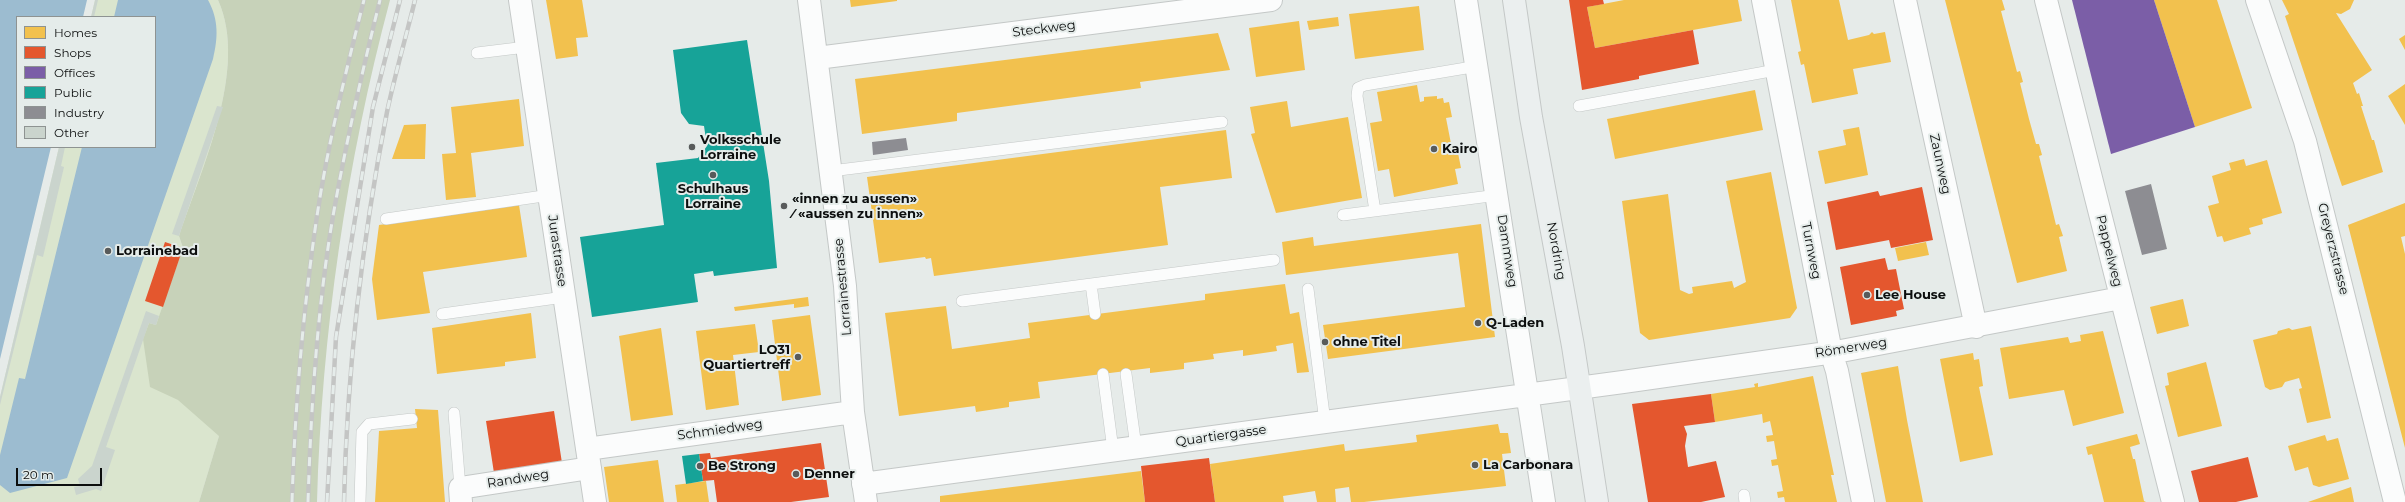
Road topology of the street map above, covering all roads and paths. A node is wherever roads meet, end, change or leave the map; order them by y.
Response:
1 (520, 0) edge
2 (809, 0) edge
3 (1271, 0) edge
4 (1466, 0) edge
5 (1514, 0) edge
6 (1763, 0) edge
7 (1905, 0) edge
8 (2046, 0) edge
9 (2257, 0) edge
10 (1198, 5) edge
11 (526, 47) junction
12 (477, 53) dead end
13 (817, 58) junction
14 (1478, 66) junction
15 (1776, 70) junction
16 (1580, 106) dead end
17 (1222, 122) dead end
18 (831, 171) junction
19 (550, 195) junction
20 (1498, 195) junction
21 (1375, 211) junction
22 (1342, 215) dead end
23 (386, 219) dead end
24 (1274, 260) dead end
25 (1091, 284) junction
26 (1308, 289) dead end
27 (564, 297) junction
28 (2121, 298) junction
29 (962, 301) dead end
30 (442, 314) dead end
31 (1095, 314) dead end
32 (1976, 327) junction
33 (1831, 352) junction
34 (1103, 374) dead end
35 (1126, 374) dead end
36 (1579, 388) junction
37 (1528, 395) junction
38 (853, 412) junction
39 (454, 413) dead end
40 (412, 419) dead end
41 (1325, 422) junction
42 (1136, 447) junction
43 (1113, 450) junction
44 (589, 458) junction
45 (865, 493) edge
46 (461, 495) edge
47 (360, 502) edge
48 (595, 502) edge
49 (1544, 502) edge
50 (1597, 502) edge
51 (1863, 502) edge
52 (2173, 502) edge
53 (2395, 502) edge

1 - 11 street, Jurastrasse
2 - 13 street, Lorrainestrasse
3 - 10 street, Steckweg
4 - 14 street, Dammweg
5 - 36 main road, Nordring
6 - 15 street, Turnweg
7 - 32 street, Zaunweg
8 - 28 street, Pappelweg
9 - 53 street, Greyerzstrasse
10 - 13 street, Steckweg
11 - 12 lane
11 - 19 street, Jurastrasse
13 - 18 street, Lorrainestrasse
14 - 20 street, Dammweg
14 - 21 lane
15 - 16 lane
15 - 33 street, Turnweg
17 - 18 lane
18 - 38 street, Lorrainestrasse
19 - 23 lane
19 - 27 street, Jurastrasse
20 - 21 lane
20 - 37 street, Dammweg
21 - 22 lane
24 - 25 lane
25 - 29 lane
25 - 31 lane
26 - 41 lane
27 - 30 lane
27 - 44 street, Jurastrasse
28 - 32 street, Römerweg
28 - 52 street, Pappelweg
32 - 33 street, Römerweg
33 - 36 street, Römerweg
33 - 51 street, Turnweg
34 - 43 lane
35 - 42 lane
36 - 37 street, Quartiergasse
36 - 50 main road, Nordring
37 - 41 street, Quartiergasse
37 - 49 street, Dammweg
38 - 44 street, Schmiedweg
38 - 45 street, Lorrainestrasse
39 - 46 lane
40 - 47 lane
41 - 42 street, Quartiergasse
42 - 43 street, Quartiergasse
43 - 45 street, Quartiergasse
44 - 46 street, Randweg
44 - 48 street, Jurastrasse

